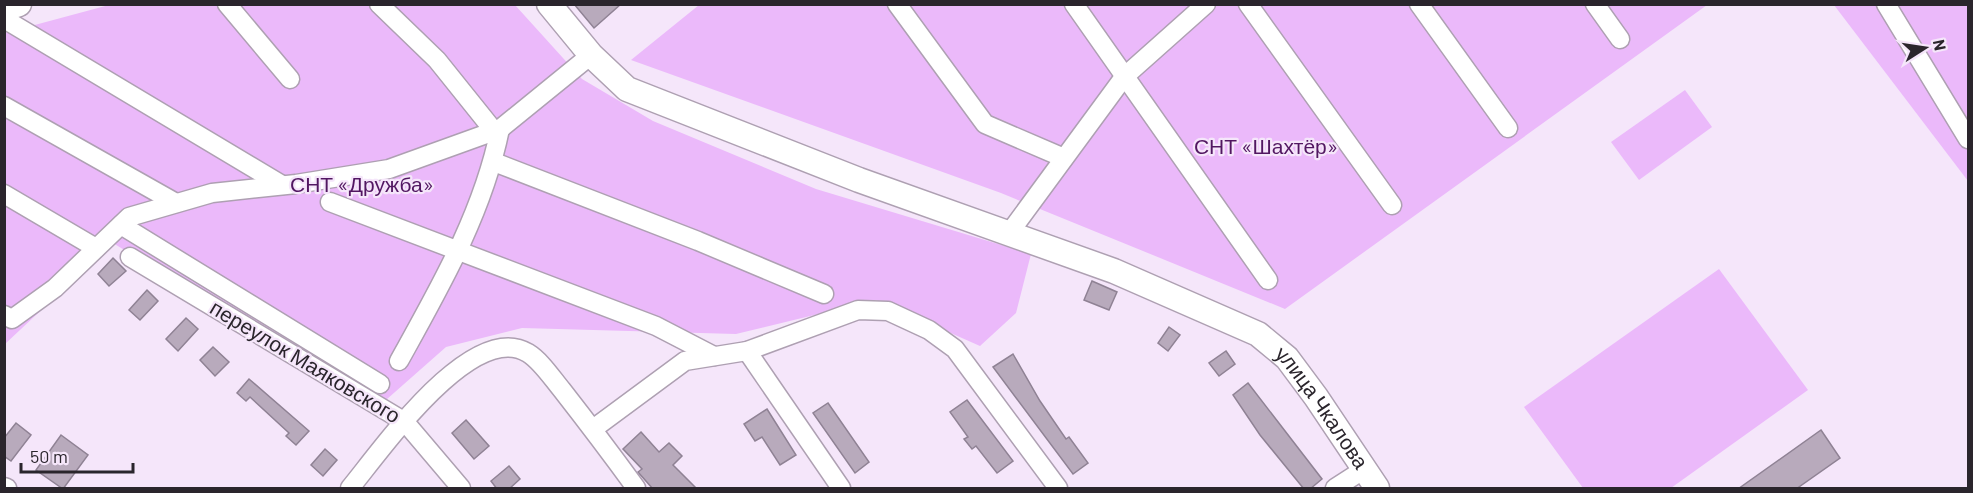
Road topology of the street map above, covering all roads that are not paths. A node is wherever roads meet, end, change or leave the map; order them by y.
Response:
1 (227, 4) edge
2 (379, 4) edge
3 (549, 4) edge
4 (897, 4) edge
5 (1074, 4) edge
6 (1206, 4) edge
7 (1248, 4) edge
8 (1419, 4) edge
9 (1595, 4) edge
10 (1886, 4) edge
11 (12, 12) edge
12 (1620, 39) dead end
13 (591, 55) junction
14 (1124, 77) junction
15 (290, 79) dead end
16 (4, 106) edge
17 (1508, 128) dead end
18 (497, 130) junction
19 (1968, 139) edge
20 (1064, 158) junction
21 (494, 162) junction
22 (282, 185) junction
23 (4, 194) edge
24 (330, 202) dead end
25 (176, 203) junction
26 (1392, 205) dead end
27 (121, 225) junction
28 (1010, 232) junction
29 (96, 248) junction
30 (459, 251) junction
31 (130, 257) dead end
32 (1268, 280) dead end
33 (824, 294) dead end
34 (4, 315) edge
35 (747, 351) junction
36 (714, 356) junction
37 (399, 361) dead end
38 (380, 384) dead end
39 (405, 422) junction
40 (593, 429) junction
41 (1370, 479) edge
42 (350, 489) edge
43 (461, 489) edge
44 (636, 489) edge
45 (841, 489) edge
46 (1058, 489) edge
47 (1335, 489) edge

1 - 15 street
2 - 18 street
3 - 13 main road, улица Чкалова
4 - 20 street
5 - 14 street
6 - 14 street
7 - 26 street
8 - 17 street
9 - 12 street
10 - 19 street
11 - 22 street
13 - 18 street
13 - 28 main road, улица Чкалова
14 - 20 street
14 - 32 street
16 - 25 street
18 - 21 street
18 - 22 street
20 - 28 street
21 - 30 street
21 - 33 street
22 - 25 street
23 - 29 street
24 - 30 street
25 - 27 street
27 - 29 street
27 - 38 street
28 - 41 main road, улица Чкалова
29 - 34 street
30 - 36 street
30 - 37 street
31 - 39 street, переулок Маяковского
35 - 36 street
35 - 45 street
35 - 46 street
36 - 40 street
39 - 40 street
39 - 42 street
39 - 43 street, переулок Маяковского
40 - 44 street
41 - 47 street

